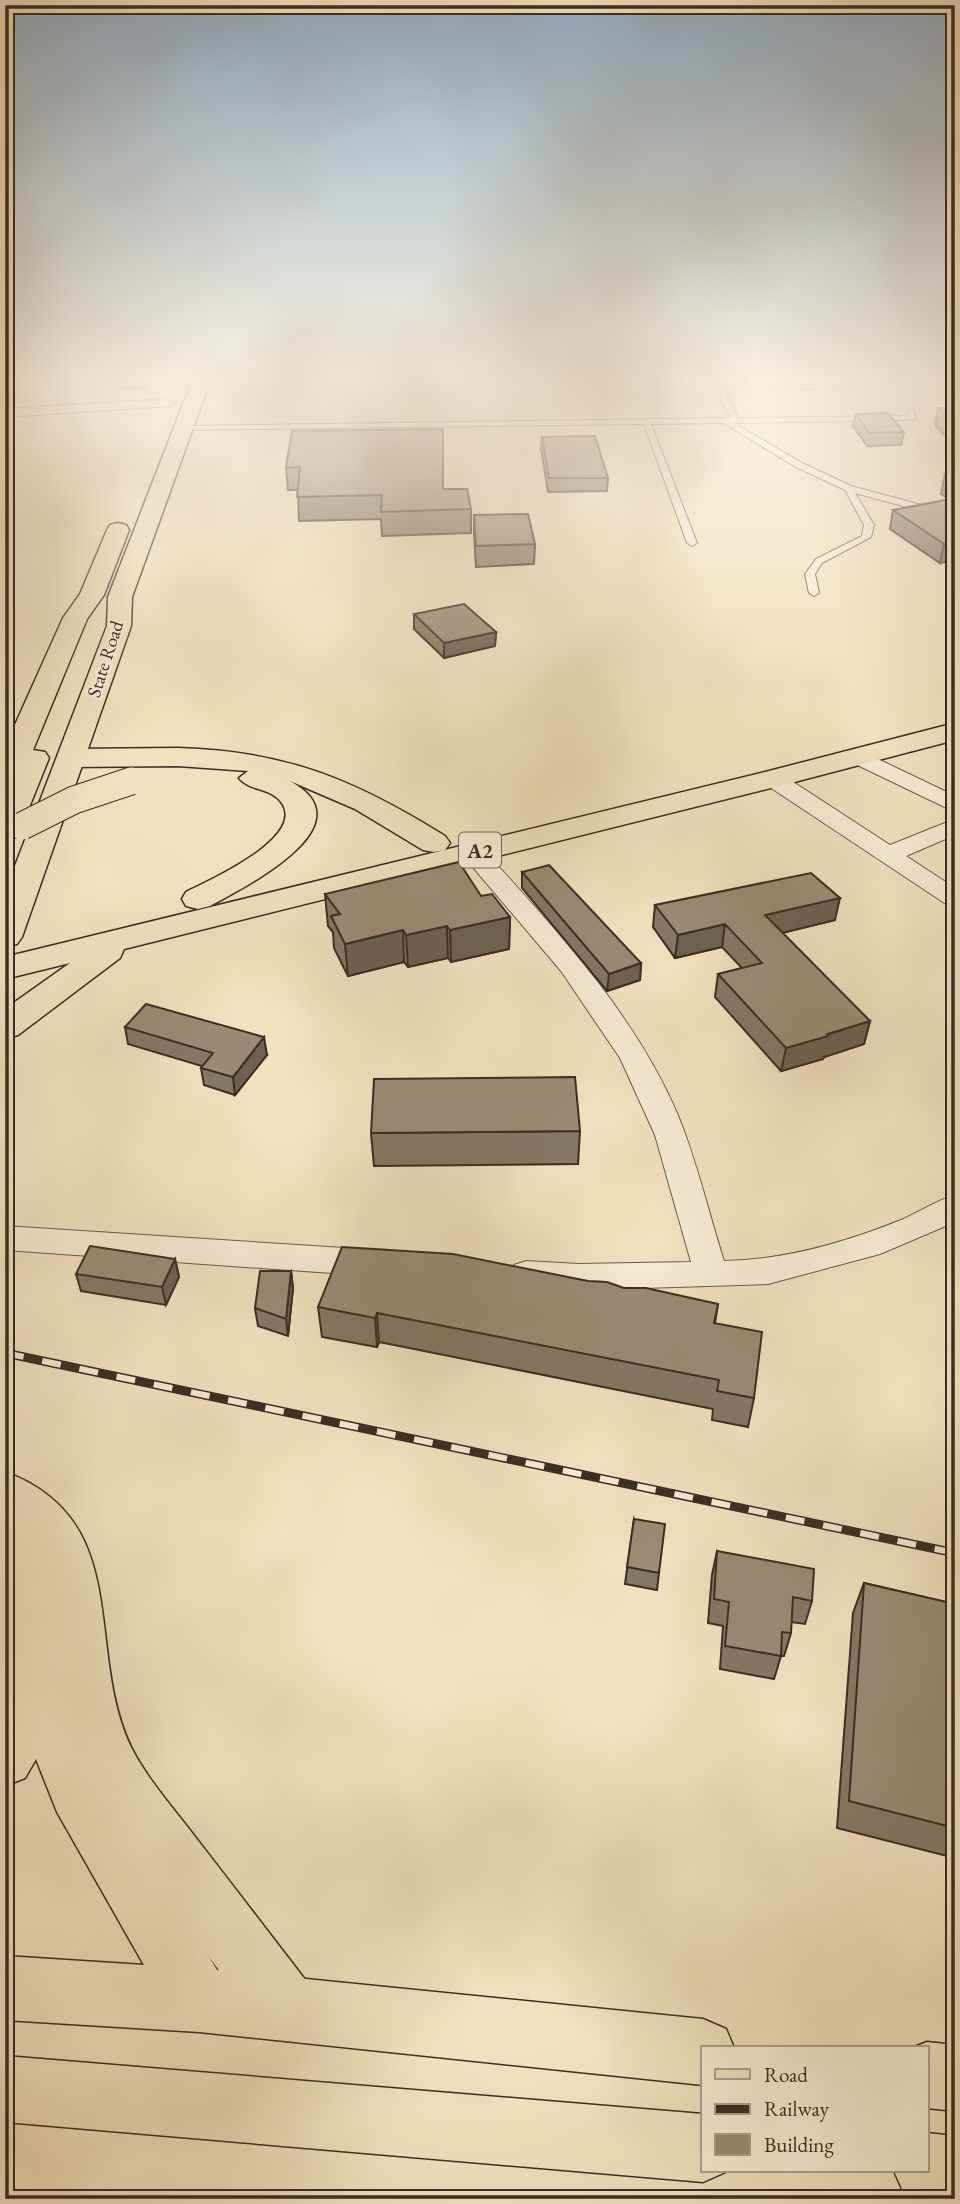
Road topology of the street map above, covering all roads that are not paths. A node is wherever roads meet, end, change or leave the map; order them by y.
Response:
1 (158, 484) edge
2 (670, 484) edge
3 (839, 484) edge
4 (848, 488) junction
5 (127, 505) dead end
6 (955, 517) edge
7 (692, 543) dead end
8 (814, 593) dead end
9 (106, 596) junction
10 (955, 714) edge
11 (955, 731) edge
12 (859, 757) junction
13 (71, 758) junction
14 (773, 779) junction
15 (5, 781) edge
16 (955, 805) edge
17 (955, 826) edge
18 (14, 828) edge
19 (433, 843) junction
20 (472, 852) junction
21 (887, 855) junction
22 (5, 874) edge
23 (198, 899) junction
24 (955, 899) edge
25 (127, 938) junction
26 (5, 939) edge
27 (5, 968) edge
28 (5, 1027) edge
29 (955, 1207) edge
30 (5, 1238) edge
31 (401, 1265) edge
32 (497, 1272) edge
33 (711, 1274) junction
34 (5, 1494) edge
35 (5, 1541) edge
36 (40, 1699) junction
37 (5, 1758) edge
38 (5, 1988) edge
39 (199, 2000) junction
40 (287, 2009) junction
41 (701, 2052) edge
42 (928, 2075) edge
43 (955, 2078) edge
44 (5, 2089) edge
45 (701, 2148) edge
46 (928, 2167) edge
47 (955, 2170) edge

1 - 9 main road, State Road
2 - 7 lane
3 - 4 lane
4 - 6 lane
4 - 8 lane
5 - 9 main road, State Road
9 - 13 main road, State Road
9 - 15 main road, State Road
9 - 18 main road
10 - 19 main road, A2
11 - 12 main road, A2
12 - 14 main road, A2
12 - 16 street
13 - 19 main road
13 - 26 main road, State Road
14 - 20 main road, A2
14 - 21 street
17 - 21 street
18 - 22 main road
18 - 23 main road, bridge
19 - 23 main road, A2
20 - 25 main road, A2
20 - 33 street
21 - 24 street
23 - 26 main road, A2
25 - 27 main road, A2
25 - 28 main road
29 - 33 street
30 - 31 street
32 - 33 street
34 - 40 main road
35 - 36 main road
36 - 37 main road
36 - 39 main road
38 - 39 main road
39 - 40 main road
40 - 41 main road
42 - 43 main road
44 - 45 main road
46 - 47 main road

